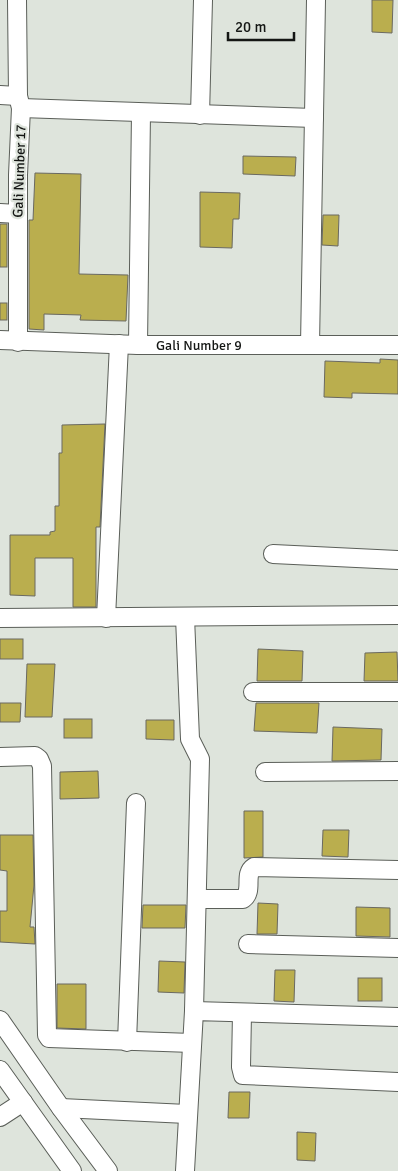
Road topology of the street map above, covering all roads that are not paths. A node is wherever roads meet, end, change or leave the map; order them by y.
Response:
1 (17, 0) edge
2 (203, 0) edge
3 (316, 0) edge
4 (13, 100) edge
5 (141, 113) junction
6 (200, 115) junction
7 (314, 118) junction
8 (9, 214) edge
9 (0, 340) edge
10 (18, 342) junction
11 (119, 344) junction
12 (138, 345) junction
13 (310, 345) junction
14 (398, 345) edge
15 (273, 554) dead end
16 (398, 560) edge
17 (398, 615) edge
18 (185, 617) junction
19 (0, 618) edge
20 (106, 618) junction
21 (253, 692) dead end
22 (398, 692) edge
23 (0, 756) edge
24 (398, 771) edge
25 (265, 772) dead end
26 (136, 803) dead end
27 (398, 870) edge
28 (197, 899) junction
29 (248, 944) dead end
30 (398, 948) edge
31 (194, 1010) junction
32 (242, 1013) junction
33 (398, 1018) edge
34 (0, 1020) edge
35 (127, 1042) junction
36 (192, 1043) junction
37 (0, 1070) edge
38 (398, 1082) edge
39 (23, 1102) junction
40 (61, 1108) junction
41 (187, 1114) junction
42 (0, 1117) edge
43 (72, 1171) edge
44 (108, 1171) edge
45 (185, 1171) edge

1 - 4 street, Gali Number 17
2 - 6 street
3 - 7 street
4 - 5 street
4 - 8 street, Gali Number 17
5 - 6 street
5 - 12 street
6 - 7 street
7 - 13 street
8 - 10 street, Gali Number 17
9 - 10 street, Gali Number 9
10 - 11 street, Gali Number 9
11 - 12 street, Gali Number 9
11 - 20 street
12 - 13 street, Gali Number 9
13 - 14 street, Gali Number 9
15 - 16 street
17 - 18 street
18 - 20 street
18 - 28 street
19 - 20 street
21 - 22 street
23 - 35 street
24 - 25 street
26 - 35 street
27 - 28 street
28 - 31 street
29 - 30 street
31 - 32 street
31 - 36 street
32 - 33 street
32 - 38 street
34 - 40 street
35 - 36 street
36 - 41 street
37 - 39 street
39 - 42 street
39 - 43 street
40 - 41 street
40 - 44 street
41 - 45 street

